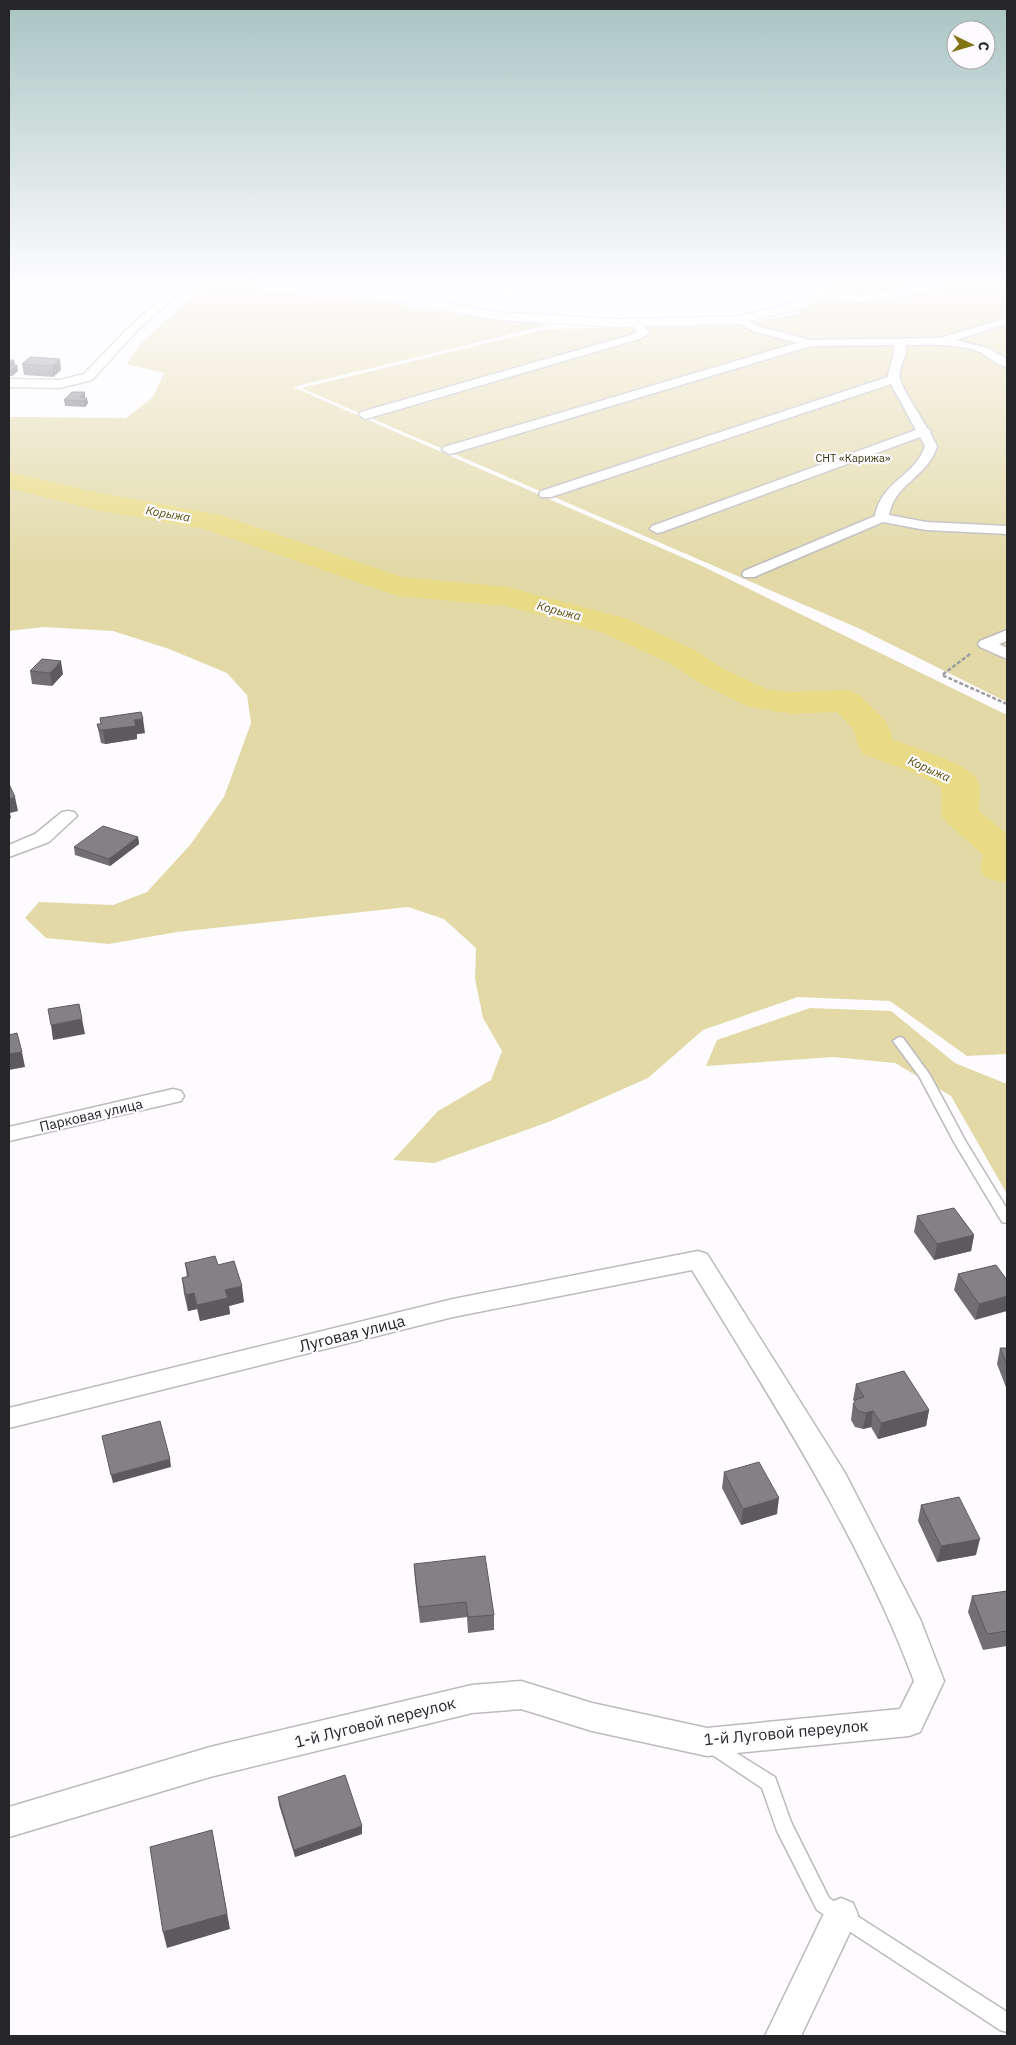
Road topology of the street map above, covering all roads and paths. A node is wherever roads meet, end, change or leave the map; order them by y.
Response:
1 (86, 377) edge
2 (493, 377) edge
3 (694, 377) edge
4 (894, 379) joint
5 (9, 383) edge
6 (365, 414) dead end
7 (925, 431) junction
8 (449, 450) dead end
9 (546, 494) dead end
10 (882, 518) junction
11 (657, 529) dead end
12 (1007, 530) edge
13 (749, 574) dead end
14 (1007, 635) edge
15 (976, 650) dead end
16 (1007, 654) edge
17 (1007, 704) edge
18 (68, 816) dead end
19 (9, 851) edge
20 (899, 1041) dead end
21 (173, 1096) dead end
22 (9, 1134) edge
23 (1007, 1219) edge
24 (698, 1260) joint
25 (9, 1418) edge
26 (707, 1742) junction
27 (9, 1822) edge
28 (841, 1915) junction
29 (1007, 2023) edge
30 (782, 2036) edge

1 - 5 street
2 - 6 street
3 - 8 street
4 - 7 street
4 - 9 street
7 - 10 street
7 - 11 street
10 - 12 street
10 - 13 street
14 - 16 street
15 - 17 path
18 - 19 street
20 - 23 lane
21 - 22 street, Парковая улица
24 - 25 street, Луговая улица
24 - 26 street, 1-й Луговой переулок
26 - 27 street, 1-й Луговой переулок
26 - 28 lane
28 - 29 lane
28 - 30 street

